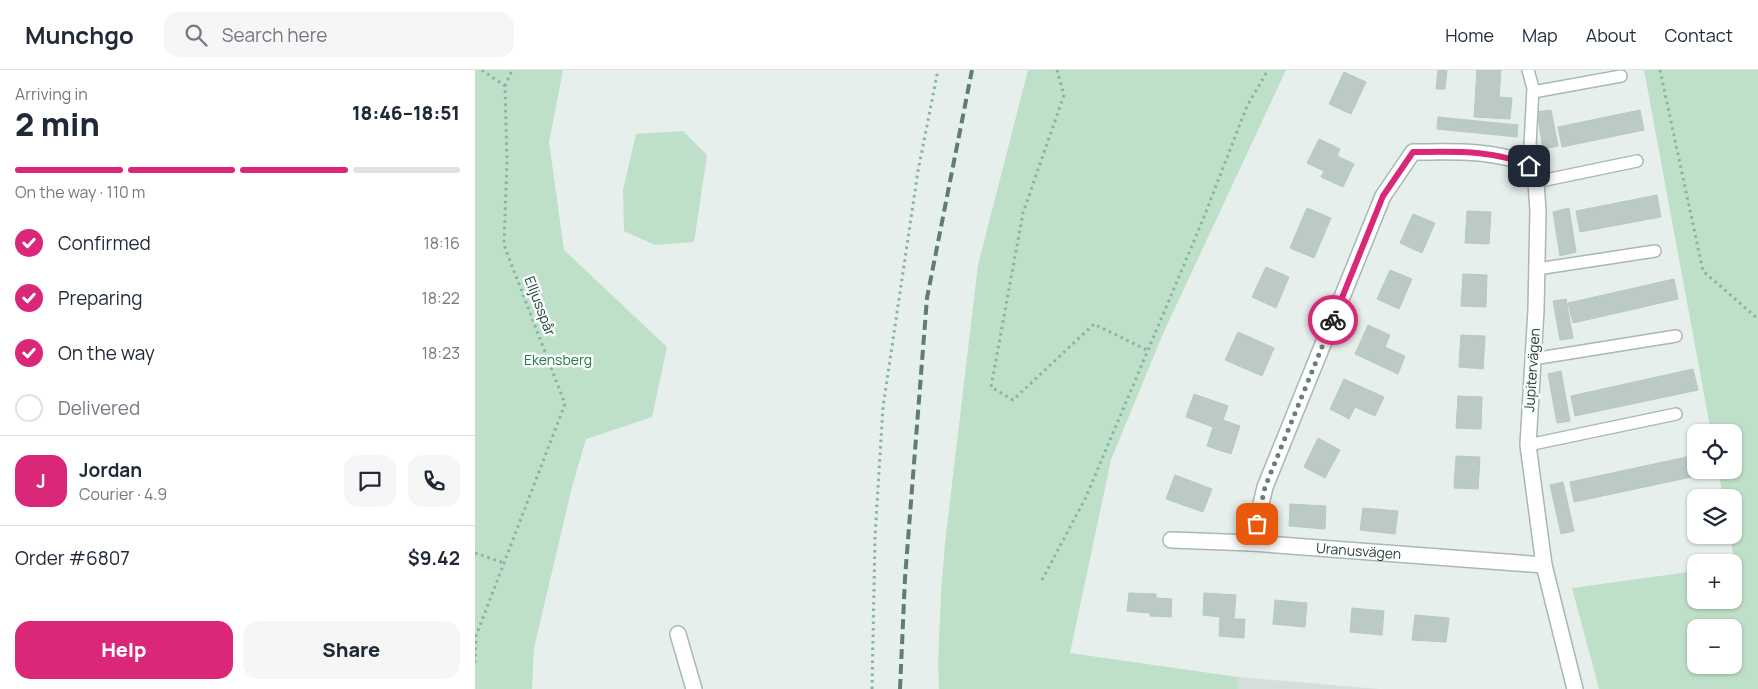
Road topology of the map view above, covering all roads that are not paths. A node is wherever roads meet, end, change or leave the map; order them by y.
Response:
1 (1528, 70) edge
2 (1621, 76) dead end
3 (1533, 92) junction
4 (1637, 161) dead end
5 (1529, 166) junction
6 (1535, 182) junction
7 (1655, 251) dead end
8 (1537, 270) junction
9 (1676, 336) dead end
10 (1533, 359) junction
11 (1676, 414) dead end
12 (1528, 445) junction
13 (1171, 540) dead end
14 (1253, 543) junction
15 (1544, 565) junction
16 (678, 634) dead end
17 (694, 689) edge
18 (1575, 689) edge

1 - 3 lane
2 - 3 lane
3 - 5 lane
4 - 6 lane
5 - 6 street, Jupitervägen
5 - 14 street
6 - 8 street, Jupitervägen
7 - 8 lane
8 - 10 street, Jupitervägen
9 - 10 lane
10 - 12 street, Jupitervägen
11 - 12 lane
12 - 15 street, Jupitervägen
13 - 14 street, Uranusvägen
14 - 15 street, Uranusvägen
15 - 18 street, Jupitervägen
16 - 17 street

